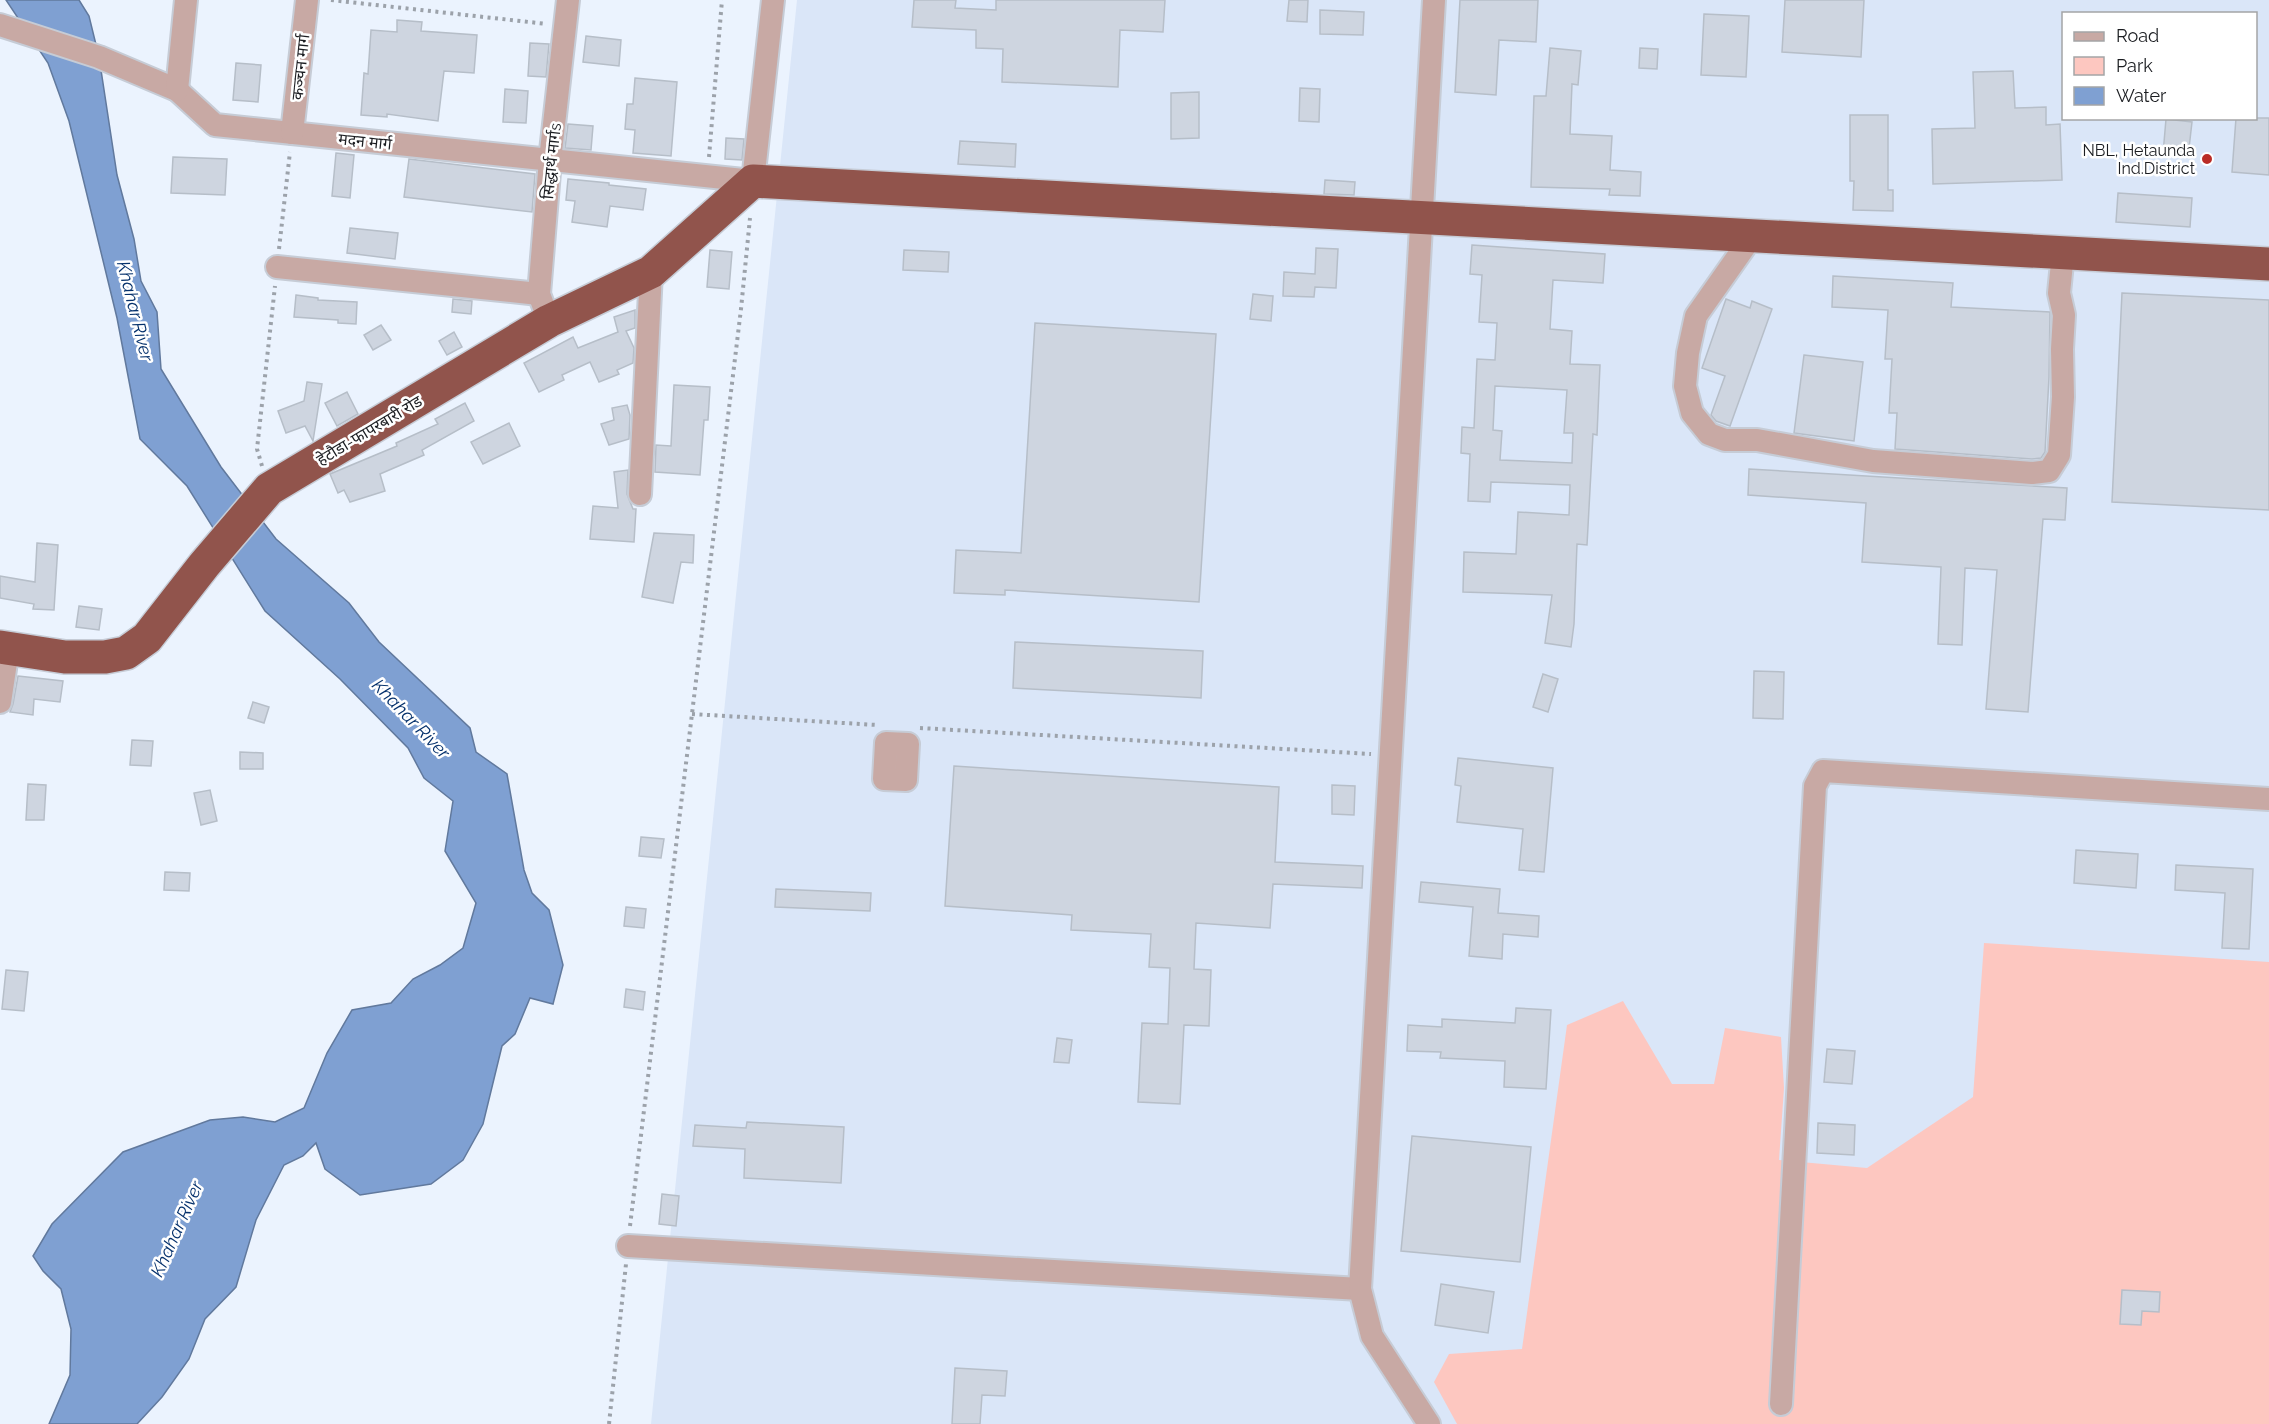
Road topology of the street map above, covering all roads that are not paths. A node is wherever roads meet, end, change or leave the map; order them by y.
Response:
1 (186, 0) edge
2 (307, 0) edge
3 (568, 0) edge
4 (774, 0) edge
5 (1434, 0) edge
6 (0, 25) edge
7 (177, 90) junction
8 (292, 133) junction
9 (550, 160) junction
10 (753, 181) junction
11 (1422, 217) junction
12 (1753, 235) junction
13 (2063, 253) junction
14 (2269, 264) edge
15 (277, 267) road end
16 (651, 272) junction
17 (544, 308) junction
18 (640, 494) dead end
19 (4, 648) edge
20 (0, 702) edge
21 (2269, 799) edge
22 (628, 1246) road end
23 (1360, 1289) junction
24 (1781, 1404) dead end
25 (1428, 1424) edge

1 - 7 street
2 - 8 street, कञ्चन मार्ग
3 - 9 street, सिद्धार्थ मार्गs
4 - 10 street
5 - 11 street
6 - 7 street, मदन मार्ग
7 - 8 street, मदन मार्ग
8 - 9 street, मदन मार्ग
9 - 10 street, मदन मार्ग
9 - 17 street, सिद्धार्थ मार्गs
10 - 11 highway
10 - 16 highway, हेटौडा-फापरबारी रोड
11 - 12 highway
11 - 23 street
12 - 13 highway
12 - 13 street
13 - 14 highway
15 - 17 street
16 - 17 highway, हेटौडा-फापरबारी रोड
16 - 18 street
17 - 19 highway, हेटौडा-फापरबारी रोड
19 - 20 street
21 - 24 street
22 - 23 street
23 - 25 street

